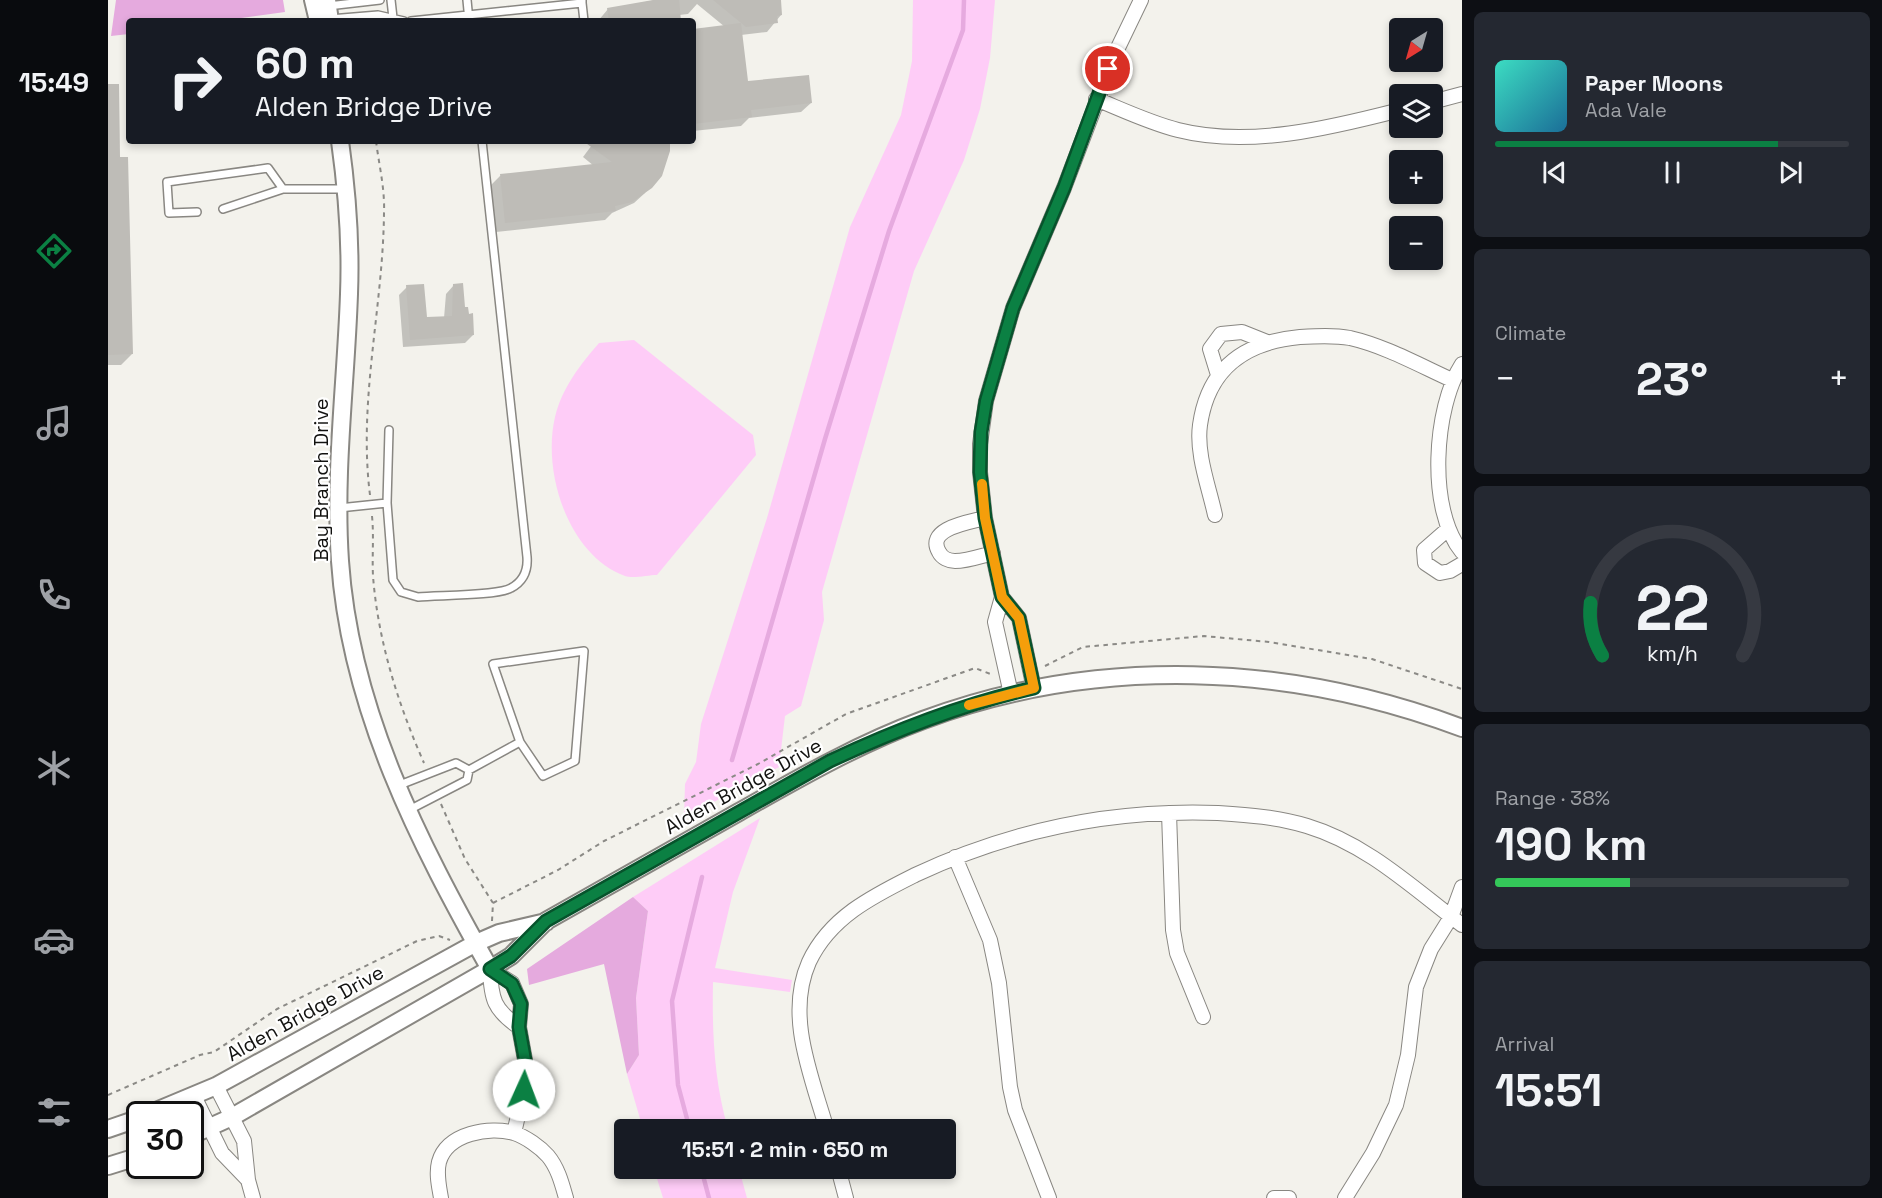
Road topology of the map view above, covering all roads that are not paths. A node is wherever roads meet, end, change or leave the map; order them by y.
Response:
1 (380, 0) edge
2 (391, 0) edge
3 (467, 0) edge
4 (1141, 0) edge
5 (582, 1) edge
6 (324, 11) edge
7 (393, 18) joint
8 (469, 18) edge
9 (584, 18) edge
10 (1462, 94) edge
11 (1096, 99) junction
12 (1443, 99) edge
13 (1389, 112) edge
14 (340, 144) edge
15 (482, 144) edge
16 (283, 189) junction
17 (345, 189) junction
18 (223, 209) dead end
19 (197, 212) dead end
20 (1267, 342) junction
21 (1462, 363) edge
22 (1218, 375) junction
23 (1452, 380) junction
24 (389, 430) dead end
25 (387, 503) junction
26 (338, 508) junction
27 (1215, 515) dead end
28 (985, 518) junction
29 (1448, 529) junction
30 (1462, 552) edge
31 (993, 553) junction
32 (1462, 564) edge
33 (1002, 597) junction
34 (1034, 688) junction
35 (1011, 694) junction
36 (1462, 728) edge
37 (520, 742) junction
38 (470, 770) junction
39 (397, 786) junction
40 (407, 811) junction
41 (1169, 813) junction
42 (955, 857) junction
43 (1462, 887) edge
44 (1459, 918) edge
45 (546, 921) junction
46 (472, 938) junction
47 (490, 969) junction
48 (1203, 1017) dead end
49 (519, 1027) junction
50 (216, 1086) junction
51 (194, 1096) junction
52 (182, 1101) edge
53 (232, 1117) junction
54 (824, 1119) edge
55 (126, 1123) edge
56 (210, 1128) junction
57 (108, 1129) edge
58 (204, 1130) edge
59 (514, 1133) junction
60 (126, 1160) edge
61 (108, 1166) edge
62 (841, 1179) edge
63 (248, 1180) junction
64 (253, 1198) edge
65 (441, 1198) edge
66 (566, 1198) edge
67 (846, 1198) edge
68 (1049, 1198) edge
69 (1274, 1198) edge
70 (1289, 1198) edge
71 (1345, 1198) edge

1 - 6 lane
2 - 7 lane
3 - 8 lane
4 - 11 street
5 - 8 lane
5 - 9 lane
6 - 7 lane
10 - 12 street
11 - 13 street
11 - 28 street
14 - 17 street, Bay Branch Drive
15 - 25 lane
16 - 17 lane
16 - 18 lane
16 - 19 lane
17 - 26 street, Bay Branch Drive
20 - 22 street
20 - 22 street
20 - 23 street
21 - 23 street
22 - 27 street
23 - 29 street
24 - 25 lane
25 - 26 lane
26 - 39 street, Bay Branch Drive
28 - 31 street
28 - 31 street
29 - 30 street
29 - 32 street
31 - 33 street
33 - 34 street
33 - 35 street
34 - 35 street, Alden Bridge Drive
34 - 36 street, Alden Bridge Drive
35 - 45 street, Alden Bridge Drive
37 - 37 lane
37 - 38 lane
38 - 39 lane
38 - 40 lane
39 - 40 street, Bay Branch Drive
40 - 46 street, Bay Branch Drive
41 - 42 street
41 - 44 street
41 - 48 street
42 - 54 street
42 - 68 street
43 - 44 street
44 - 71 street
45 - 46 street, Alden Bridge Drive
45 - 47 street, Alden Bridge Drive
46 - 47 street, Bay Branch Drive
46 - 50 street, Alden Bridge Drive
47 - 49 street
47 - 49 street
47 - 53 street, Alden Bridge Drive
49 - 59 street
50 - 51 street, Alden Bridge Drive
50 - 53 street
51 - 52 street, Alden Bridge Drive
51 - 56 street
53 - 56 street, Alden Bridge Drive
53 - 63 street
55 - 57 street
56 - 58 street, Alden Bridge Drive
56 - 63 street
59 - 65 street
59 - 66 street
60 - 61 street
62 - 67 street
63 - 64 street
69 - 70 street

